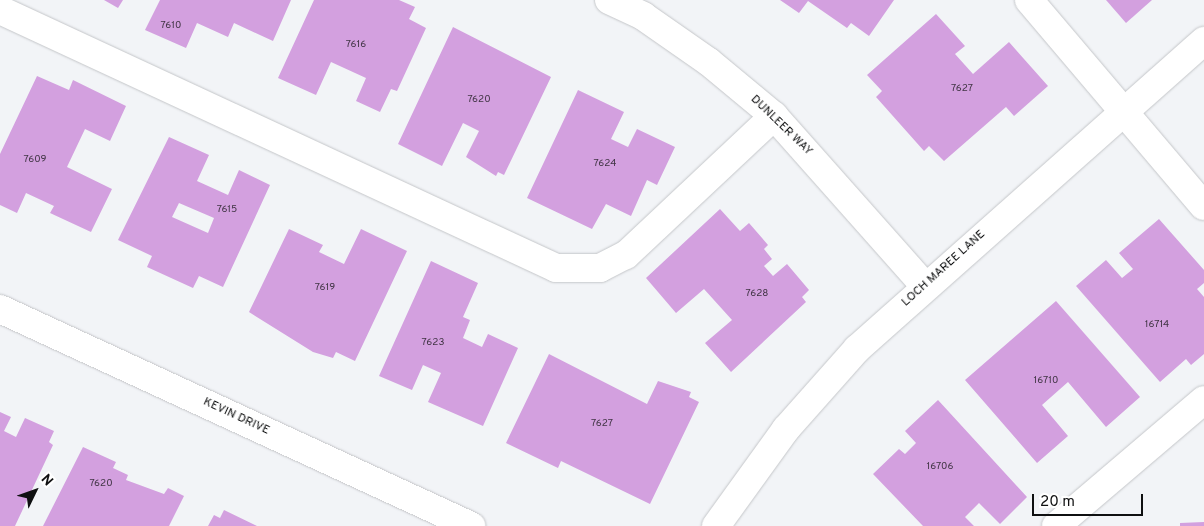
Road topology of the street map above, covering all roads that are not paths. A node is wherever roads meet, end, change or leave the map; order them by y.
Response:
1 (609, 0) edge
2 (1029, 0) edge
3 (0, 10) edge
4 (1204, 42) edge
5 (1124, 111) junction
6 (774, 116) junction
7 (1204, 206) edge
8 (924, 286) junction
9 (0, 309) edge
10 (1204, 400) edge
11 (471, 526) edge
12 (716, 526) edge
13 (1056, 526) edge

1 - 6 street, DUNLEER WAY
2 - 5 street
3 - 6 street
4 - 5 street, LOCH MAREE LANE
5 - 7 street
5 - 8 street, LOCH MAREE LANE
6 - 8 street, DUNLEER WAY
8 - 12 street, LOCH MAREE LANE
9 - 11 street, KEVIN DRIVE
10 - 13 street

